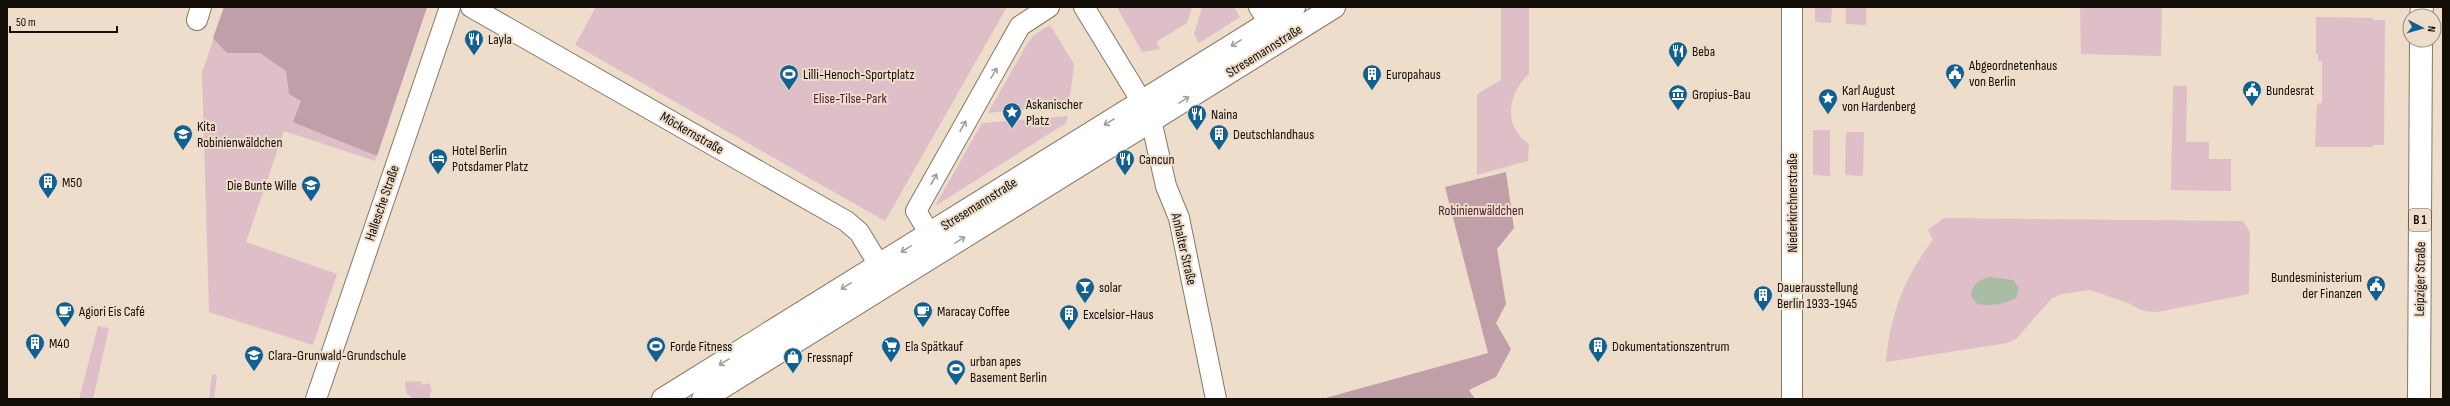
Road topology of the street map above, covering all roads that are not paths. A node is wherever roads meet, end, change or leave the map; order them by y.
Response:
1 (450, 7) edge
2 (471, 7) edge
3 (1049, 7) edge
4 (1084, 7) edge
5 (1294, 7) edge
6 (1792, 7) edge
7 (1321, 10) edge
8 (1264, 15) edge
9 (1280, 41) junction
10 (2421, 48) edge
11 (1146, 111) junction
12 (935, 244) junction
13 (885, 274) junction
14 (316, 399) edge
15 (663, 399) edge
16 (703, 399) edge
17 (1216, 399) edge
18 (1792, 399) edge
19 (2419, 399) edge

1 - 14 street, Hallesche Straße
2 - 13 street, Möckernstraße
12 -> 3 street
4 - 11 street, Anhalter Straße
5 - 8 main road, Stresemannstraße
6 - 18 street, Niederkirchnerstraße
7 - 9 main road, Stresemannstraße
8 - 9 street
8 -> 11 main road, Stresemannstraße
11 -> 9 main road, Stresemannstraße
10 - 19 main road, Leipziger Straße / B 1
11 - 12 main road, Stresemannstraße
11 - 17 street, Anhalter Straße
12 - 13 main road, Stresemannstraße
13 -> 15 main road, Stresemannstraße
13 - 16 main road, Stresemannstraße

